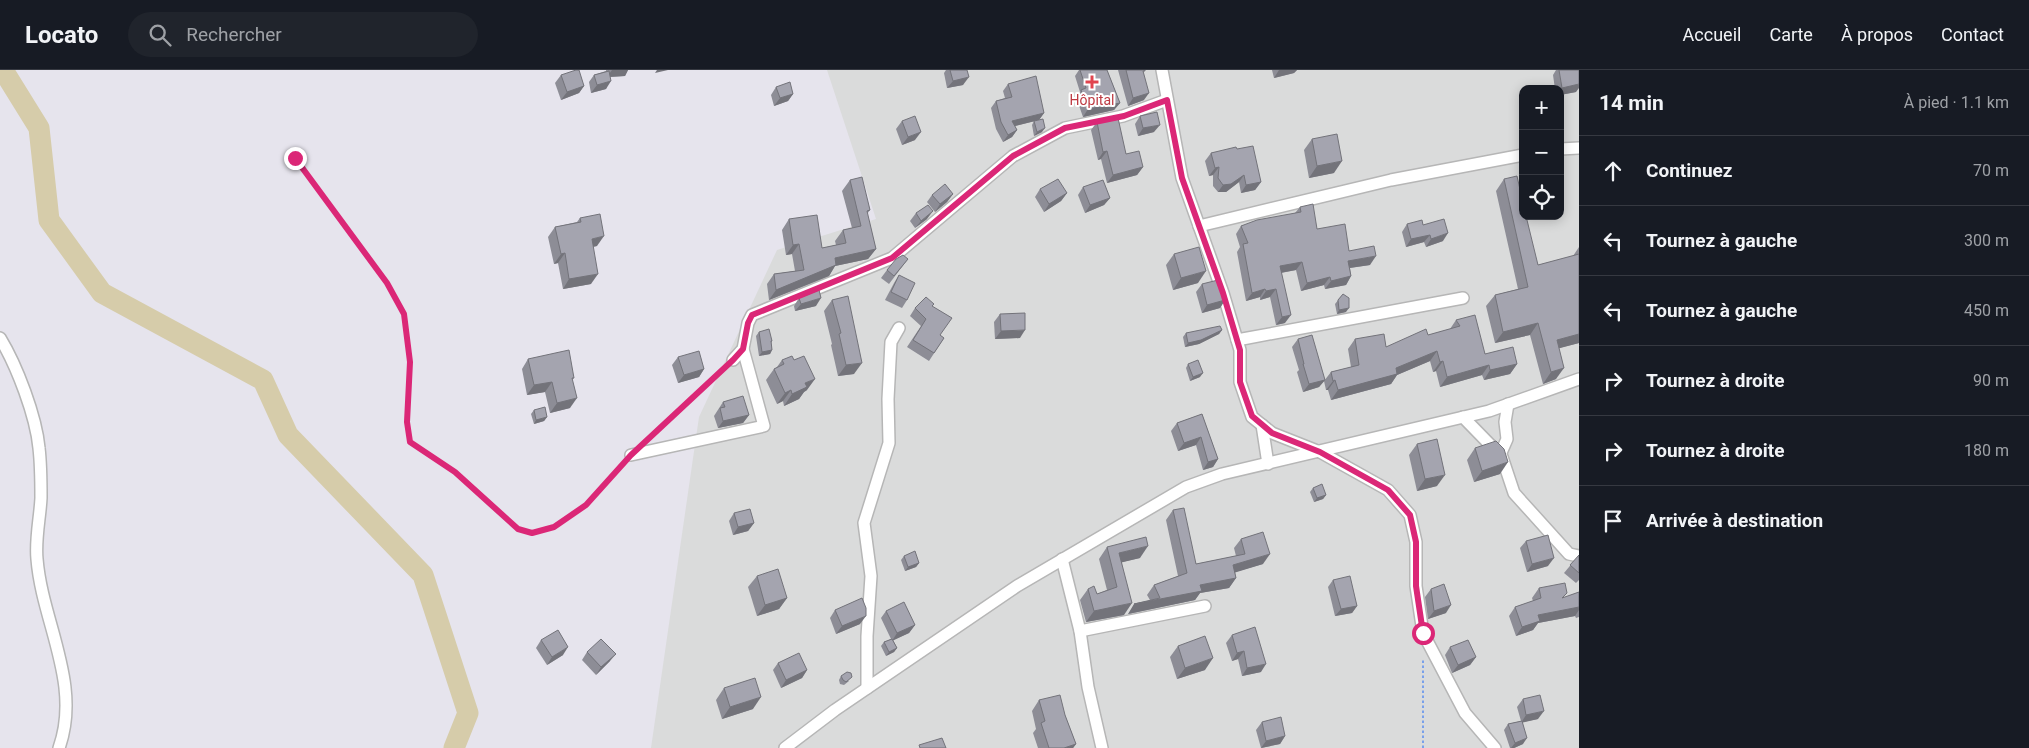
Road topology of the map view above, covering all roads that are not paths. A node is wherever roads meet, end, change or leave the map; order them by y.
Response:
1 (1162, 70) edge
2 (1167, 100) junction
3 (1579, 148) edge
4 (1564, 149) edge
5 (1519, 156) edge
6 (1199, 226) junction
7 (1463, 298) dead end
8 (898, 328) dead end
9 (0, 338) edge
10 (1237, 340) junction
11 (743, 349) junction
12 (733, 360) road end
13 (1579, 379) edge
14 (1508, 404) junction
15 (1463, 417) junction
16 (1262, 425) junction
17 (1320, 452) junction
18 (631, 455) road end
19 (1500, 455) junction
20 (1268, 464) junction
21 (1579, 556) edge
22 (1062, 559) junction
23 (1205, 606) dead end
24 (1080, 631) junction
25 (867, 688) junction
26 (59, 748) edge
27 (785, 748) edge
28 (1102, 748) edge
29 (1495, 748) edge

1 - 2 street
2 - 6 street
2 - 11 street
3 - 4 street
5 - 6 street
6 - 10 street
7 - 10 street
8 - 25 street
9 - 26 street
10 - 16 street
11 - 12 street
11 - 18 street
13 - 14 street
14 - 15 street
14 - 19 street
15 - 17 street
15 - 19 street
16 - 17 street
16 - 20 street
17 - 20 street
17 - 29 street
19 - 21 street
20 - 22 street
22 - 24 street
22 - 25 street
23 - 24 street
24 - 28 street
25 - 27 street

